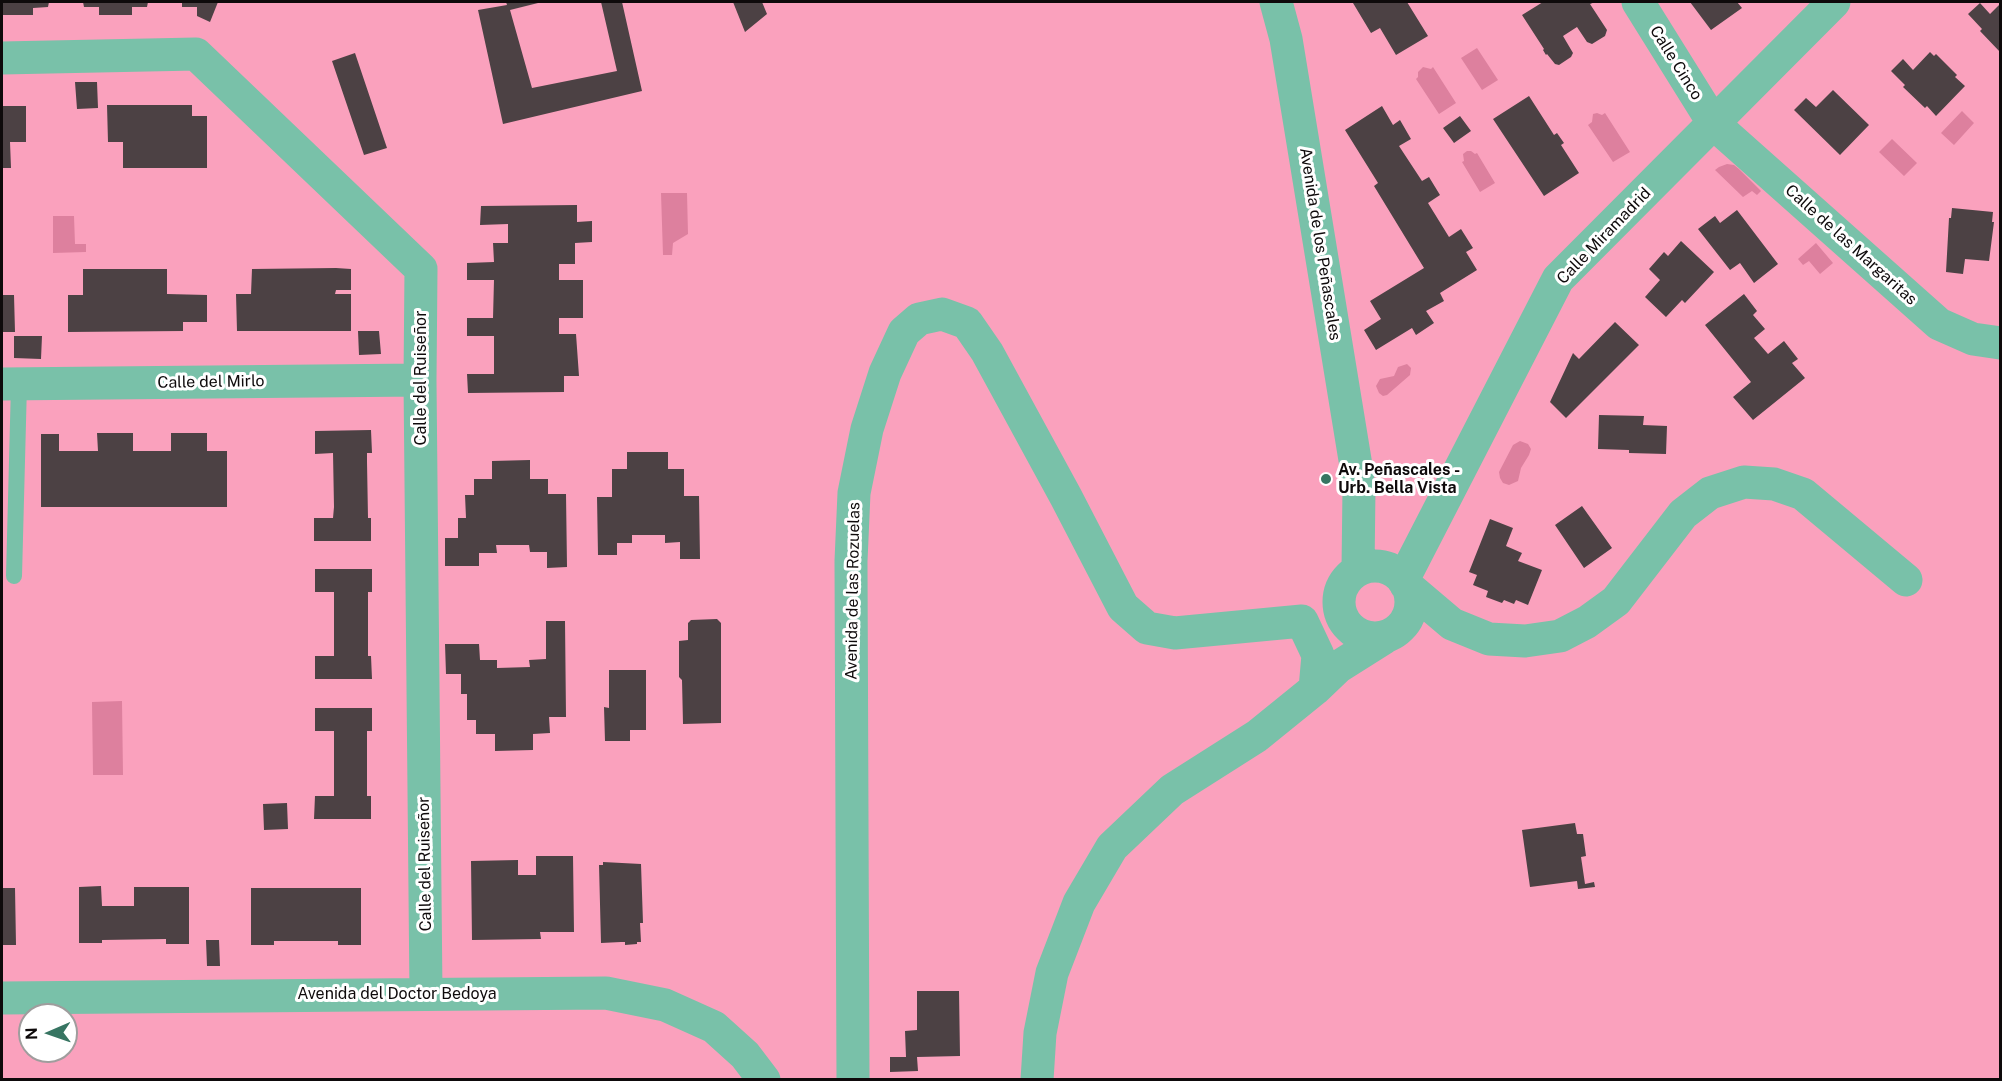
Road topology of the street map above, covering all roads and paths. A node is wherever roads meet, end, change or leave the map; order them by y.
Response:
1 (1276, 2) edge
2 (1638, 2) edge
3 (1834, 2) edge
4 (2, 58) edge
5 (1714, 124) junction
6 (2001, 343) edge
7 (420, 380) junction
8 (10, 384) edge
9 (14, 576) dead end
10 (1389, 576) junction
11 (1906, 580) dead end
12 (1343, 620) junction
13 (1302, 621) junction
14 (1452, 624) junction
15 (1394, 630) junction
16 (1338, 667) junction
17 (1315, 689) junction
18 (426, 994) junction
19 (2, 998) edge
20 (764, 1080) edge
21 (853, 1080) edge
22 (1037, 1080) edge

1 - 10 street, Avenida de los Peñascales
2 - 5 street, Calle Cinco
3 - 5 street, Calle Miramadrid
4 - 7 street, Calle del Ruiseñor
5 - 6 street, Calle de las Margaritas
5 - 10 street, Calle Miramadrid
7 - 8 street, Calle del Mirlo
7 - 18 street, Calle del Ruiseñor
8 - 9 lane
10 - 12 street
10 - 14 street
10 - 15 street
11 - 14 street
12 - 13 street, Avenida de las Rozuelas
12 - 15 street
12 - 16 street
13 - 17 street
13 - 21 street, Avenida de las Rozuelas
14 - 15 street
15 - 16 street
16 - 17 street
17 - 22 street
18 - 19 street, Avenida del Doctor Bedoya
18 - 20 street, Avenida del Doctor Bedoya

